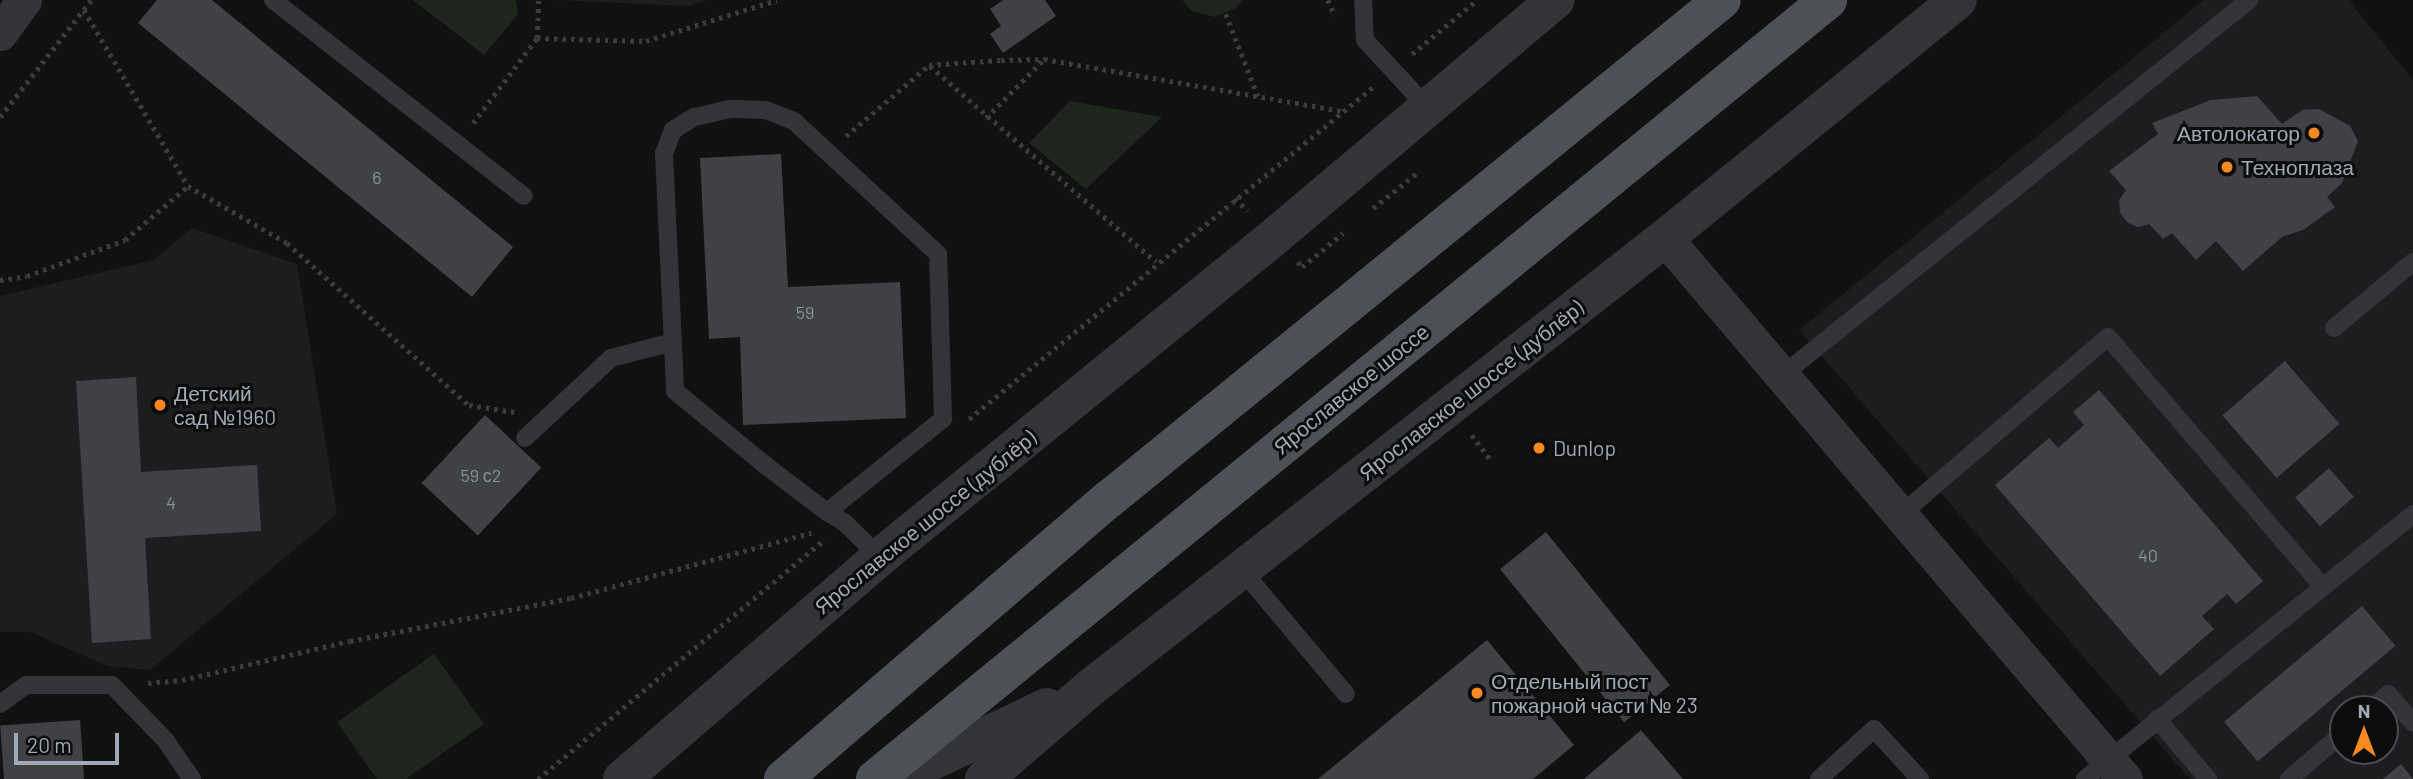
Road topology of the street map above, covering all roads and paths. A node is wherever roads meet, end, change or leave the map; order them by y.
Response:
1 (24, 0) edge
2 (91, 0) edge
3 (273, 0) edge
4 (538, 0) edge
5 (777, 0) edge
6 (1363, 0) edge
7 (1477, 0) edge
8 (1555, 0) edge
9 (1722, 0) edge
10 (1828, 0) edge
11 (1958, 0) edge
12 (2249, 0) edge
13 (84, 10) junction
14 (1226, 14) dead end
15 (0, 33) edge
16 (537, 38) junction
17 (1044, 59) junction
18 (929, 65) junction
19 (1393, 70) junction
20 (1258, 96) junction
21 (1427, 107) junction
22 (1343, 111) dead end
23 (0, 117) edge
24 (986, 118) junction
25 (458, 144) junction
26 (828, 152) junction
27 (1417, 173) dead end
28 (188, 186) junction
29 (524, 195) dead end
30 (1373, 208) dead end
31 (1343, 233) dead end
32 (1665, 239) junction
33 (1156, 262) dead end
34 (2413, 262) edge
35 (1302, 267) dead end
36 (0, 280) edge
37 (2334, 328) dead end
38 (673, 342) junction
39 (1780, 377) junction
40 (548, 417) junction
41 (525, 438) dead end
42 (827, 512) junction
43 (2413, 514) edge
44 (1899, 516) junction
45 (845, 523) junction
46 (880, 557) junction
47 (1241, 569) junction
48 (2323, 586) junction
49 (112, 685) junction
50 (1090, 688) junction
51 (1346, 694) dead end
52 (0, 704) edge
53 (2399, 707) edge
54 (2157, 719) junction
55 (2413, 723) edge
56 (2329, 745) edge
57 (2106, 772) edge
58 (192, 779) edge
59 (622, 779) edge
60 (783, 779) edge
61 (875, 779) edge
62 (894, 779) edge
63 (984, 779) edge
64 (1819, 779) edge
65 (1920, 779) edge
66 (2208, 779) edge
67 (2289, 779) edge

1 - 15 street
2 - 13 path
3 - 25 lane
4 - 16 path
5 - 16 path
6 - 19 lane
7 - 19 path
8 - 21 street, Ярославское шоссе (дублёр)
9 - 60 main road
10 - 61 main road, Ярославское шоссе
11 - 32 street, Ярославское шоссе (дублёр)
12 - 39 lane
13 - 23 path
13 - 28 path
14 - 20 path
16 - 25 path
17 - 18 path
17 - 20 path
17 - 24 path
18 - 24 path
18 - 26 path
19 - 21 lane
20 - 22 path
21 - 46 street, Ярославское шоссе (дублёр)
24 - 33 path
25 - 29 lane
26 - 38 lane
26 - 42 lane
27 - 30 path
28 - 36 path
28 - 40 path
31 - 35 path
32 - 39 street
32 - 47 street, Ярославское шоссе (дублёр)
34 - 37 lane
38 - 40 lane
38 - 42 lane
39 - 44 street
40 - 41 lane
42 - 45 lane
43 - 48 lane
44 - 48 lane
44 - 57 street
45 - 46 lane
45 - 49 path
46 - 59 street, Ярославское шоссе (дублёр)
47 - 50 street, Ярославское шоссе (дублёр)
47 - 51 lane
48 - 54 lane
49 - 52 lane
49 - 58 lane
50 - 62 street
50 - 63 street, Ярославское шоссе (дублёр)
53 - 55 lane
54 - 57 lane
54 - 66 lane
56 - 67 lane
64 - 65 lane

